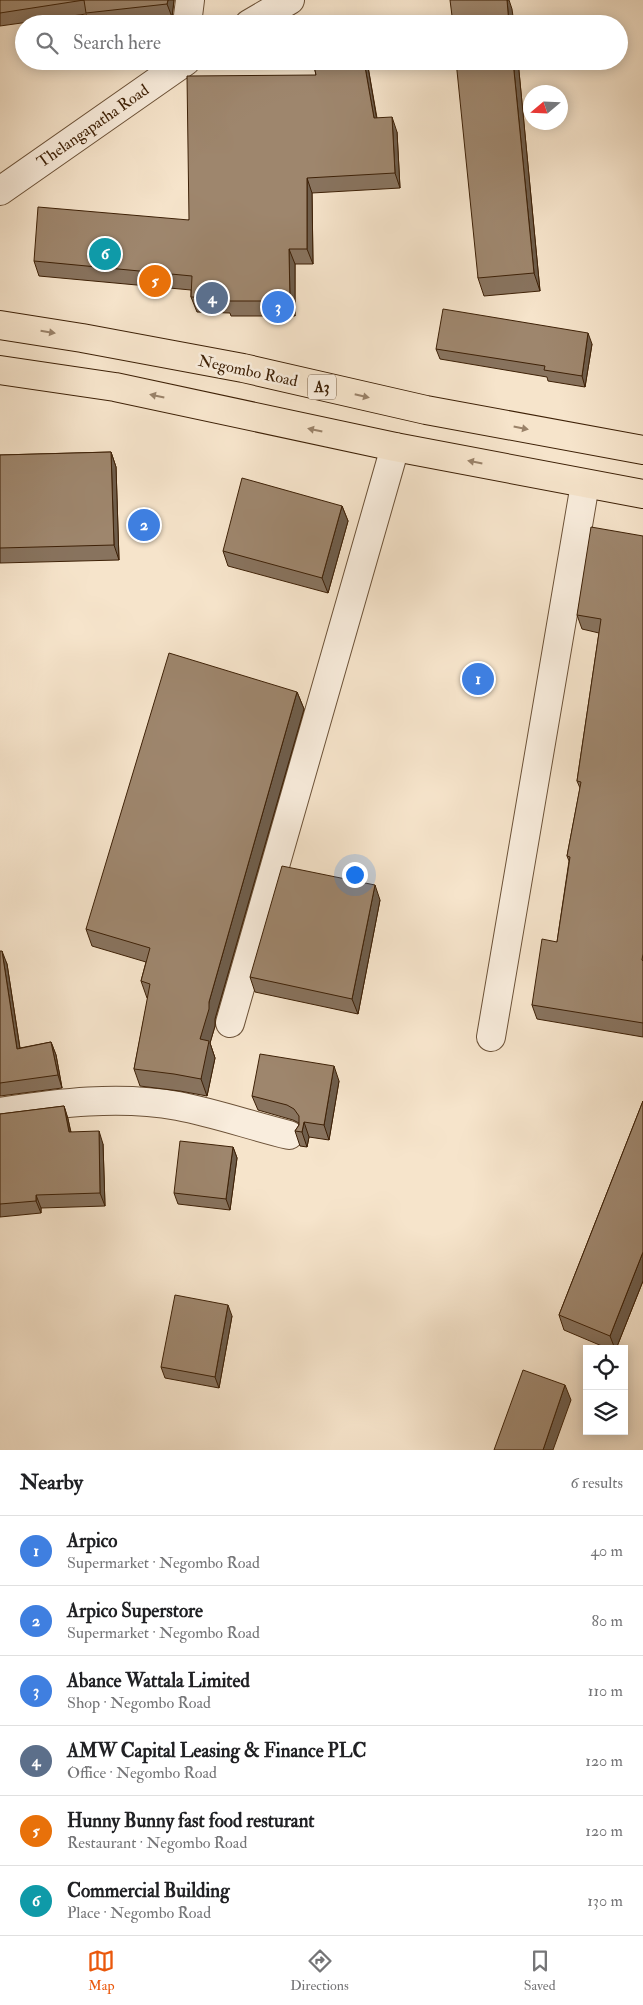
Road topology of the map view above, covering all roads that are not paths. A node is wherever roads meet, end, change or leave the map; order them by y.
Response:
1 (190, 0) edge
2 (290, 0) edge
3 (189, 15) edge
4 (265, 15) edge
5 (172, 70) edge
6 (0, 190) edge
7 (0, 325) edge
8 (0, 370) edge
9 (395, 447) junction
10 (643, 450) edge
11 (585, 484) junction
12 (643, 494) edge
13 (230, 1023) dead end
14 (492, 1037) dead end
15 (0, 1112) edge
16 (289, 1136) dead end

1 - 3 street
2 - 4 street
5 - 6 street, Thelangapatha Road
7 -> 10 highway, Negombo Road / A3
9 -> 8 highway
11 -> 9 highway
9 - 13 street
11 - 12 highway
11 - 14 street
15 - 16 street

